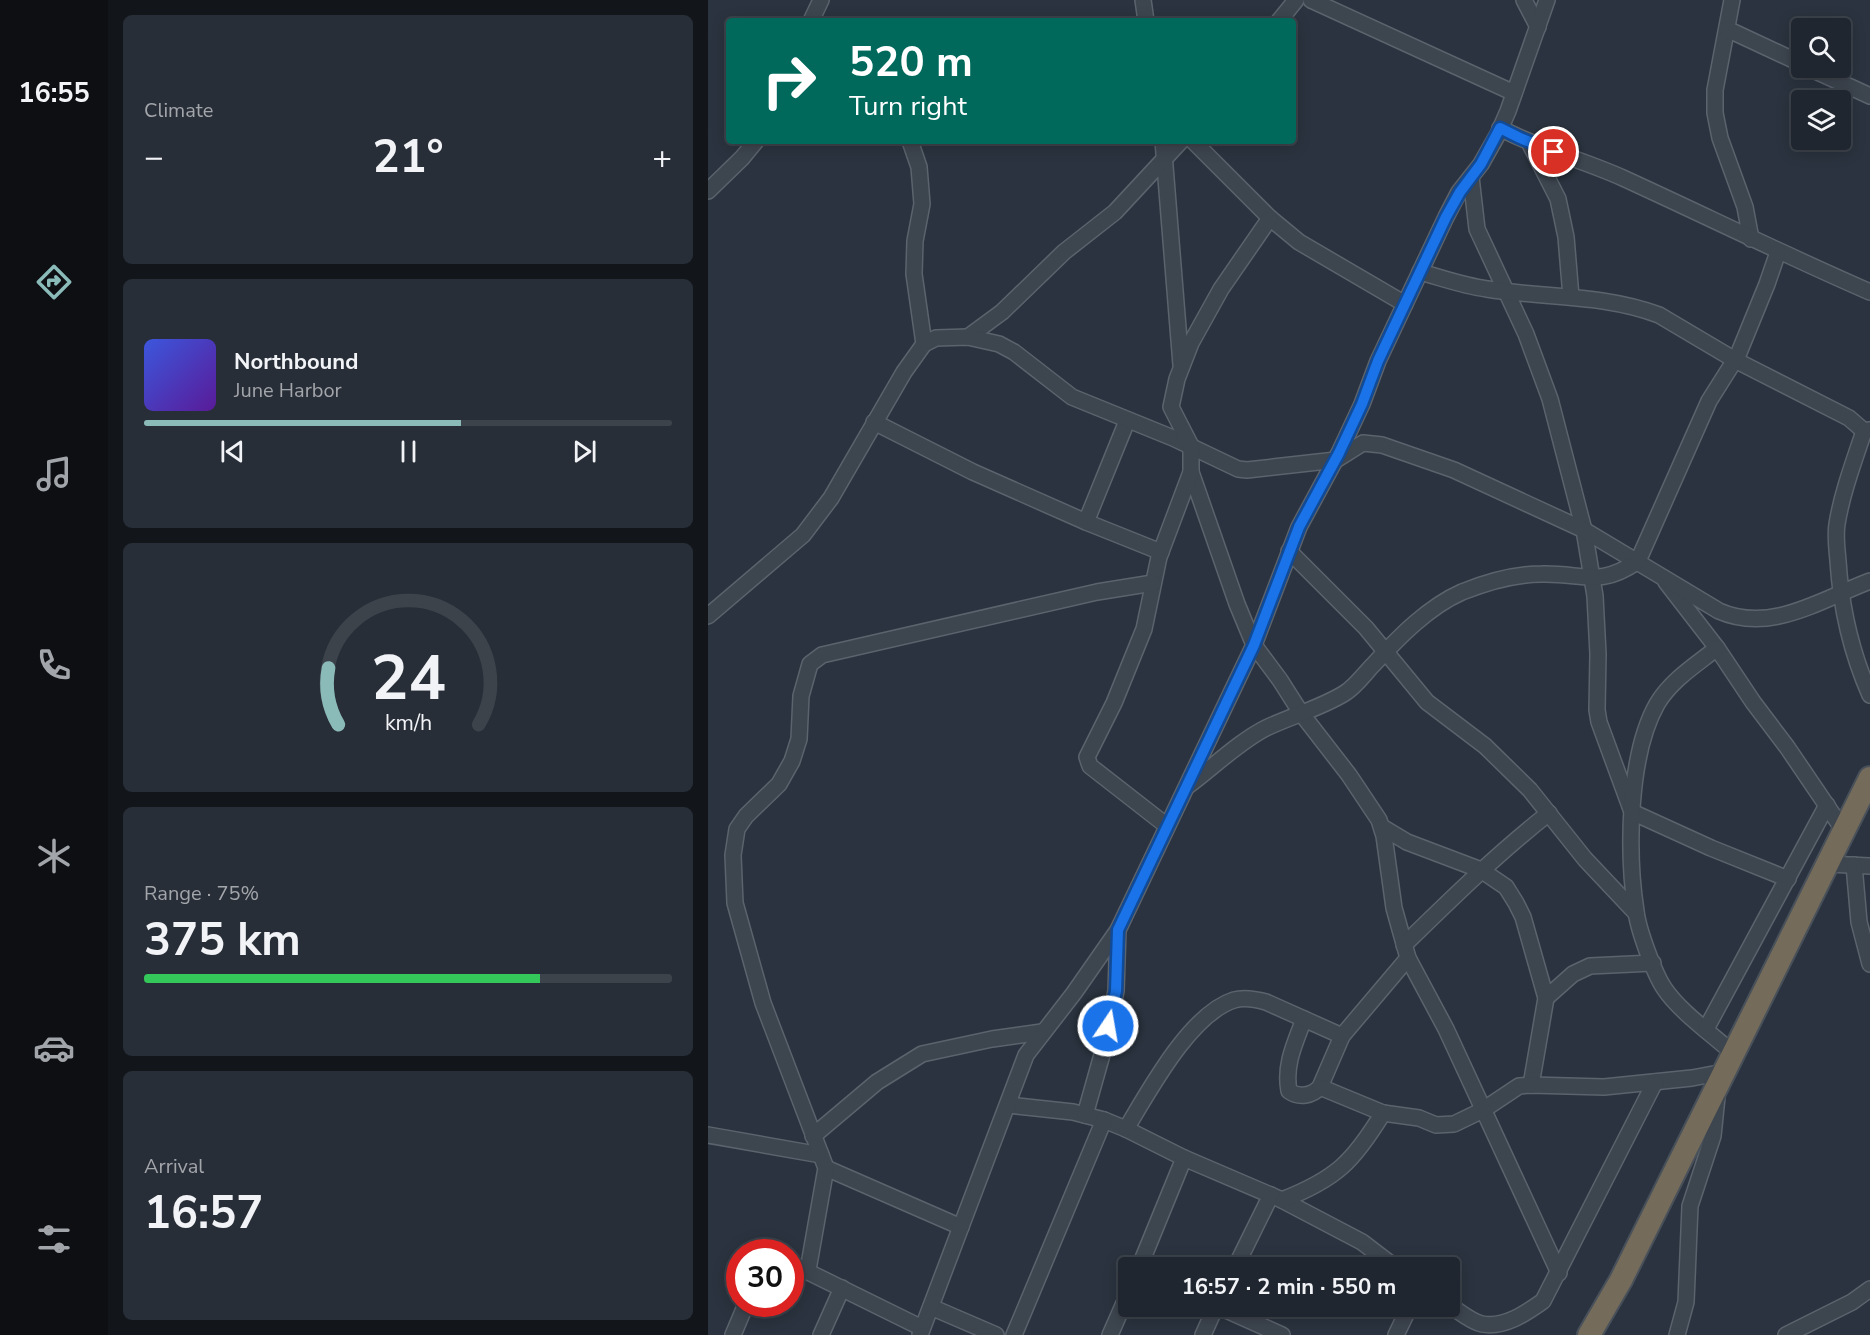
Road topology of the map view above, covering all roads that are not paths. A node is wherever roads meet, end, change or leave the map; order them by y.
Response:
1 (821, 0) edge
2 (1143, 0) edge
3 (1296, 0) edge
4 (1524, 0) edge
5 (1547, 0) edge
6 (1732, 0) edge
7 (1315, 1) edge
8 (814, 18) edge
9 (1146, 18) edge
10 (1281, 18) edge
11 (1538, 27) junction
12 (1727, 29) junction
13 (1791, 59) edge
14 (1831, 78) edge
15 (1514, 93) junction
16 (1870, 96) edge
17 (1500, 128) junction
18 (1529, 142) junction
19 (754, 144) edge
20 (911, 144) edge
21 (1196, 144) edge
22 (1164, 149) edge
23 (1471, 177) junction
24 (708, 191) edge
25 (1270, 218) junction
26 (1751, 239) junction
27 (1778, 252) junction
28 (1420, 272) junction
29 (1505, 291) junction
30 (1870, 292) edge
31 (1571, 297) junction
32 (1405, 304) junction
33 (968, 337) junction
34 (924, 344) junction
35 (1735, 360) junction
36 (1181, 368) junction
37 (1128, 421) junction
38 (874, 422) junction
39 (1867, 430) edge
40 (1191, 446) junction
41 (1335, 460) junction
42 (1191, 472) junction
43 (1086, 522) junction
44 (1584, 530) junction
45 (1290, 551) junction
46 (1161, 552) junction
47 (1638, 561) junction
48 (1659, 573) junction
49 (1592, 579) junction
50 (1870, 581) edge
51 (1153, 583) junction
52 (1840, 593) junction
53 (708, 616) edge
54 (1254, 645) junction
55 (1717, 648) junction
56 (1386, 651) junction
57 (1870, 695) edge
58 (1301, 713) junction
59 (1870, 778) edge
60 (1186, 787) junction
61 (1827, 805) junction
62 (1632, 812) junction
63 (1549, 813) junction
64 (1167, 826) junction
65 (1382, 826) junction
66 (1844, 831) junction
67 (1827, 864) junction
68 (1854, 866) junction
69 (1870, 866) edge
70 (1481, 870) junction
71 (1788, 879) junction
72 (1636, 913) junction
73 (1118, 930) junction
74 (1406, 952) junction
75 (1653, 963) junction
76 (1870, 964) edge
77 (1546, 998) junction
78 (1304, 1019) junction
79 (1706, 1029) junction
80 (1042, 1032) junction
81 (1342, 1036) junction
82 (1726, 1070) junction
83 (1655, 1082) junction
84 (1531, 1085) junction
85 (1320, 1087) junction
86 (1008, 1105) junction
87 (1483, 1110) junction
88 (1383, 1113) junction
89 (1085, 1115) junction
90 (1104, 1120) junction
91 (1126, 1129) junction
92 (708, 1135) edge
93 (813, 1136) junction
94 (1184, 1158) junction
95 (823, 1162) junction
96 (1276, 1198) junction
97 (961, 1227) junction
98 (1144, 1257) edge
99 (1241, 1257) edge
100 (1382, 1257) edge
101 (804, 1268) edge
102 (808, 1270) junction
103 (1559, 1273) junction
104 (842, 1288) junction
105 (1870, 1289) edge
106 (931, 1307) junction
107 (1460, 1312) edge
108 (741, 1317) edge
109 (1118, 1317) edge
110 (1212, 1317) edge
111 (1242, 1317) edge
112 (1405, 1317) edge
113 (921, 1332) edge
114 (733, 1335) edge
115 (820, 1335) edge
116 (996, 1335) edge
117 (1014, 1335) edge
118 (1110, 1335) edge
119 (1203, 1335) edge
120 (1282, 1335) edge
121 (1396, 1335) edge
122 (1589, 1335) edge
123 (1677, 1335) edge
124 (1786, 1335) edge

1 - 8 street
2 - 9 street
3 - 10 street
4 - 11 street
5 - 11 street
6 - 12 street
7 - 15 street
11 - 15 street
12 - 13 street
12 - 26 street
14 - 16 street
15 - 17 street
17 - 18 street
17 - 23 street
18 - 26 street
18 - 31 street
19 - 24 street
20 - 34 street
21 - 25 street
22 - 33 street
22 - 36 street
23 - 28 street
23 - 29 street
25 - 32 street
25 - 36 street
26 - 27 street
27 - 30 street
27 - 35 street
28 - 29 street
28 - 32 street
29 - 31 street
29 - 44 street
31 - 35 street
32 - 41 street
33 - 34 street
33 - 37 street
34 - 38 street
35 - 39 street
35 - 47 street
36 - 40 street
37 - 40 street
37 - 43 street
38 - 43 street
38 - 53 street
39 - 52 street
40 - 41 street
40 - 42 street
41 - 44 street
41 - 45 street
42 - 46 street
42 - 54 street
43 - 46 street
44 - 47 street
44 - 49 street
45 - 54 street
45 - 56 street
46 - 51 street
47 - 48 street
47 - 49 street
48 - 52 street
48 - 55 street
49 - 56 street
49 - 62 street
50 - 52 street
51 - 64 street
51 - 93 street
52 - 57 street
54 - 58 street
54 - 60 street
55 - 61 street
55 - 62 street
56 - 58 street
56 - 63 street
58 - 60 street
58 - 65 street
59 - 66 highway
60 - 64 street
61 - 66 street
61 - 71 street
62 - 71 street
62 - 72 street
63 - 70 street
63 - 72 street
64 - 73 street
65 - 70 street
65 - 74 street
66 - 67 highway
67 - 68 street
67 - 82 highway
68 - 69 street
68 - 76 street
70 - 74 street
70 - 77 street
71 - 79 street
72 - 75 street
73 - 80 street
73 - 89 street
74 - 81 street
74 - 87 street
75 - 77 street
75 - 79 street
77 - 84 street
78 - 81 street
78 - 85 street
78 - 91 street
79 - 82 street
80 - 86 street
80 - 93 street
81 - 85 street
82 - 83 street
82 - 122 highway
82 - 123 street
83 - 84 street
83 - 103 street
84 - 87 street
85 - 88 street
86 - 89 street
86 - 97 street
87 - 88 street
87 - 103 street
88 - 96 street
89 - 90 street
90 - 91 street
90 - 117 street
91 - 94 street
92 - 95 street
93 - 95 street
94 - 96 street
94 - 98 street
95 - 97 street
95 - 102 street
96 - 99 street
96 - 100 street
97 - 106 street
101 - 102 street
102 - 104 street
103 - 107 street
104 - 113 street
104 - 115 street
105 - 124 street
106 - 113 street
106 - 116 street
108 - 114 street
109 - 118 street
110 - 119 street
111 - 120 street
112 - 121 street

